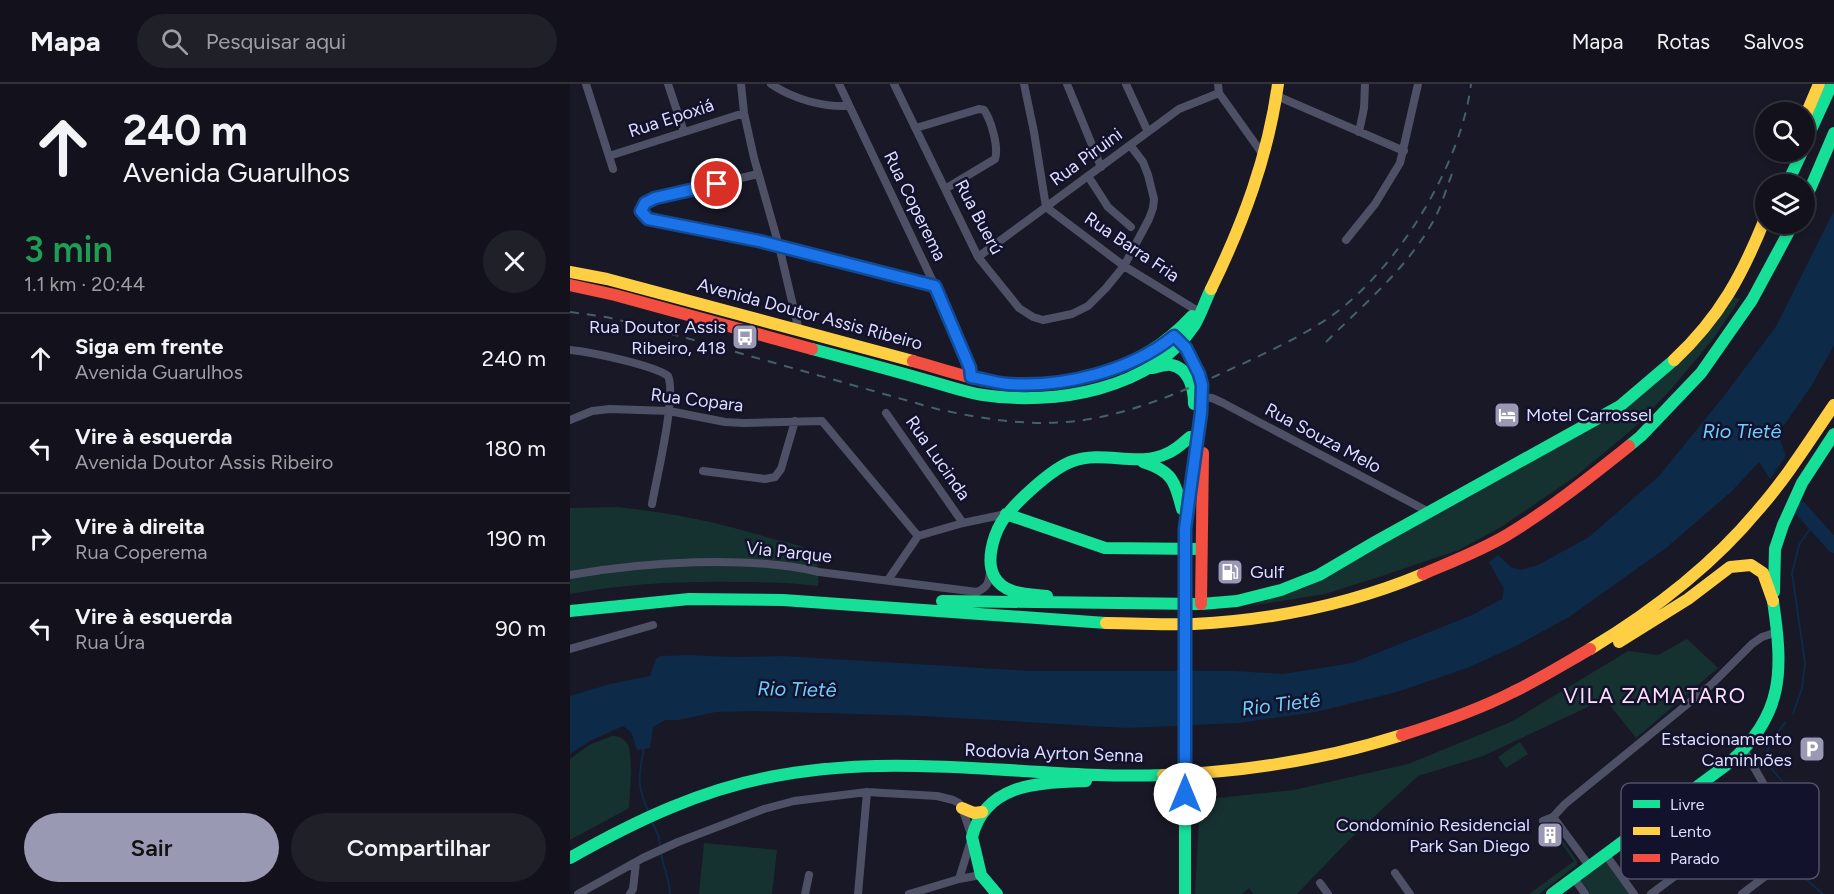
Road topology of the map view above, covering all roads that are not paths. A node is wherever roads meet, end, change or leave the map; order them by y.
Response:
1 (586, 84) edge
2 (668, 84) edge
3 (741, 84) edge
4 (771, 84) edge
5 (894, 84) edge
6 (1023, 84) edge
7 (1067, 84) edge
8 (1126, 84) edge
9 (1365, 84) edge
10 (1418, 84) edge
11 (1819, 84) edge
12 (1832, 84) edge
13 (842, 85) edge
14 (1219, 88) edge
15 (1277, 90) edge
16 (1812, 102) edge
17 (848, 106) junction
18 (744, 113) junction
19 (1815, 121) edge
20 (916, 128) junction
21 (684, 132) junction
22 (1148, 132) junction
23 (1359, 132) junction
24 (1834, 133) edge
25 (1130, 145) junction
26 (1404, 151) junction
27 (609, 156) junction
28 (1264, 156) junction
29 (1101, 167) junction
30 (613, 169) dead end
31 (758, 174) junction
32 (1088, 176) junction
33 (1815, 177) edge
34 (945, 189) junction
35 (1046, 207) junction
36 (1131, 227) dead end
37 (1759, 234) edge
38 (1765, 234) edge
39 (1788, 234) edge
40 (1346, 240) dead end
41 (779, 246) junction
42 (978, 257) junction
43 (1124, 266) junction
44 (570, 272) edge
45 (570, 285) edge
46 (935, 286) junction
47 (1729, 295) junction
48 (1201, 308) junction
49 (1194, 326) junction
50 (799, 330) junction
51 (1178, 339) junction
52 (802, 345) junction
53 (570, 350) edge
54 (1194, 364) junction
55 (1147, 369) junction
56 (971, 377) junction
57 (1009, 384) junction
58 (965, 392) junction
59 (1201, 397) junction
60 (1007, 398) junction
61 (1834, 405) edge
62 (669, 411) junction
63 (886, 413) dead end
64 (1201, 413) junction
65 (570, 420) edge
66 (795, 421) junction
67 (1834, 434) edge
68 (1190, 437) junction
69 (1129, 459) junction
70 (704, 471) dead end
71 (652, 504) dead end
72 (1182, 509) junction
73 (1429, 512) junction
74 (1006, 514) junction
75 (963, 523) junction
76 (1185, 529) junction
77 (918, 536) junction
78 (1201, 549) junction
79 (990, 571) junction
80 (570, 575) edge
81 (888, 580) junction
82 (1773, 601) junction
83 (1066, 602) junction
84 (1201, 604) junction
85 (871, 606) junction
86 (570, 611) edge
87 (653, 625) dead end
88 (1777, 632) junction
89 (570, 649) edge
90 (1543, 676) junction
91 (1744, 750) junction
92 (1149, 775) junction
93 (1701, 783) edge
94 (1763, 783) edge
95 (867, 792) junction
96 (962, 808) junction
97 (982, 812) junction
98 (1553, 817) junction
99 (1543, 821) dead end
100 (972, 837) junction
101 (1621, 844) edge
102 (1606, 855) junction
103 (570, 858) edge
104 (640, 860) junction
105 (1590, 867) junction
106 (1395, 873) dead end
107 (808, 875) dead end
108 (981, 875) junction
109 (1621, 876) edge
110 (1574, 878) junction
111 (959, 879) junction
112 (1623, 879) edge
113 (1671, 879) edge
114 (1762, 879) edge
115 (1320, 883) dead end
116 (1185, 888) edge
117 (578, 894) edge
118 (630, 894) edge
119 (805, 894) edge
120 (858, 894) edge
121 (909, 894) edge
122 (997, 894) edge
123 (1328, 894) edge
124 (1410, 894) edge
125 (1552, 894) edge
126 (1585, 894) edge
127 (1634, 894) edge
128 (1651, 894) edge
129 (1742, 894) edge

1 - 27 street
2 - 21 street
3 - 18 street
4 - 17 street
5 - 20 street, Rua Buerú
6 - 35 street
7 - 29 street
8 - 22 street
9 - 23 street
10 - 26 street
11 - 16 main road
12 - 19 main road
13 - 17 street, Rua Coperema
14 - 22 street, Rua Piruini
14 - 28 street
15 - 23 street
15 - 28 main road
17 - 46 street, Rua Coperema
18 - 21 street, Rua Epoxiá
18 - 31 street
20 - 34 street, Rua Buerú
20 - 34 street
21 - 27 street, Rua Epoxiá
22 - 25 street, Rua Piruini
23 - 26 street
24 - 33 main road
25 - 29 street, Rua Piruini
25 - 43 street, Rua Buerú
26 - 40 street
27 - 30 street
28 - 48 main road
29 - 32 street, Rua Piruini
31 - 41 street
31 - 41 street
32 - 35 street, Rua Piruini
32 - 36 street
34 - 42 street, Rua Buerú
35 - 42 street, Rua Piruini
35 - 43 street, Rua Barra Fria
37 - 47 main road
38 - 47 main road
39 - 85 main road
41 - 46 street
41 - 50 street
42 - 43 street, Rua Buerú
43 - 48 street, Rua Barra Fria
44 - 50 main road, Avenida Doutor Assis Ribeiro
45 - 52 main road, Avenida Doutor Assis Ribeiro
46 - 56 street, Rua Coperema
47 - 73 main road
48 - 49 main road
48 - 51 main road
49 - 51 main road
49 - 54 main road
50 - 52 street
50 - 56 main road, Avenida Doutor Assis Ribeiro
51 - 54 main road
51 - 55 main road
51 - 57 main road, Avenida Doutor Assis Ribeiro
52 - 58 main road, Avenida Doutor Assis Ribeiro
53 - 62 street
54 - 59 main road
55 - 60 main road, Avenida Doutor Assis Ribeiro
55 - 68 main road
56 - 57 main road, Avenida Doutor Assis Ribeiro
56 - 58 main road
57 - 60 main road
58 - 60 main road, Avenida Doutor Assis Ribeiro
59 - 64 main road
59 - 73 street, Rua Souza Melo
61 - 90 main road, Rodovia Ayrton Senna
62 - 65 street, Rua Copara
62 - 66 street, Rua Copara
62 - 71 street
63 - 75 street, Rua Lucinda
64 - 76 main road
64 - 78 main road
66 - 70 street
66 - 77 street, Rua Copara
67 - 82 main road
68 - 69 main road
68 - 72 main road
69 - 72 main road
69 - 74 main road
72 - 76 main road
73 - 84 main road
74 - 75 street
74 - 78 main road
74 - 79 main road
75 - 77 street
76 - 116 main road
77 - 81 street
78 - 84 main road
79 - 81 street, Via Parque
79 - 83 main road
80 - 81 street, Via Parque
82 - 88 main road
82 - 90 main road
83 - 84 main road
83 - 85 main road
85 - 86 main road
87 - 89 street
88 - 91 main road
88 - 98 street
90 - 92 main road, Rodovia Ayrton Senna
91 - 93 main road
91 - 94 street
92 - 97 main road
92 - 103 main road, Rodovia Ayrton Senna
95 - 96 street
95 - 104 street
95 - 120 street
96 - 97 main road
96 - 100 street
97 - 100 main road
98 - 99 street
98 - 105 street
100 - 108 main road
100 - 111 street
101 - 102 main road
102 - 105 main road
102 - 109 street
104 - 117 street
104 - 118 street
105 - 110 main road
106 - 124 street
107 - 119 street
108 - 111 street
108 - 122 main road
110 - 125 main road
110 - 126 street
111 - 121 street
112 - 127 street
113 - 128 street
114 - 129 street
115 - 123 street

